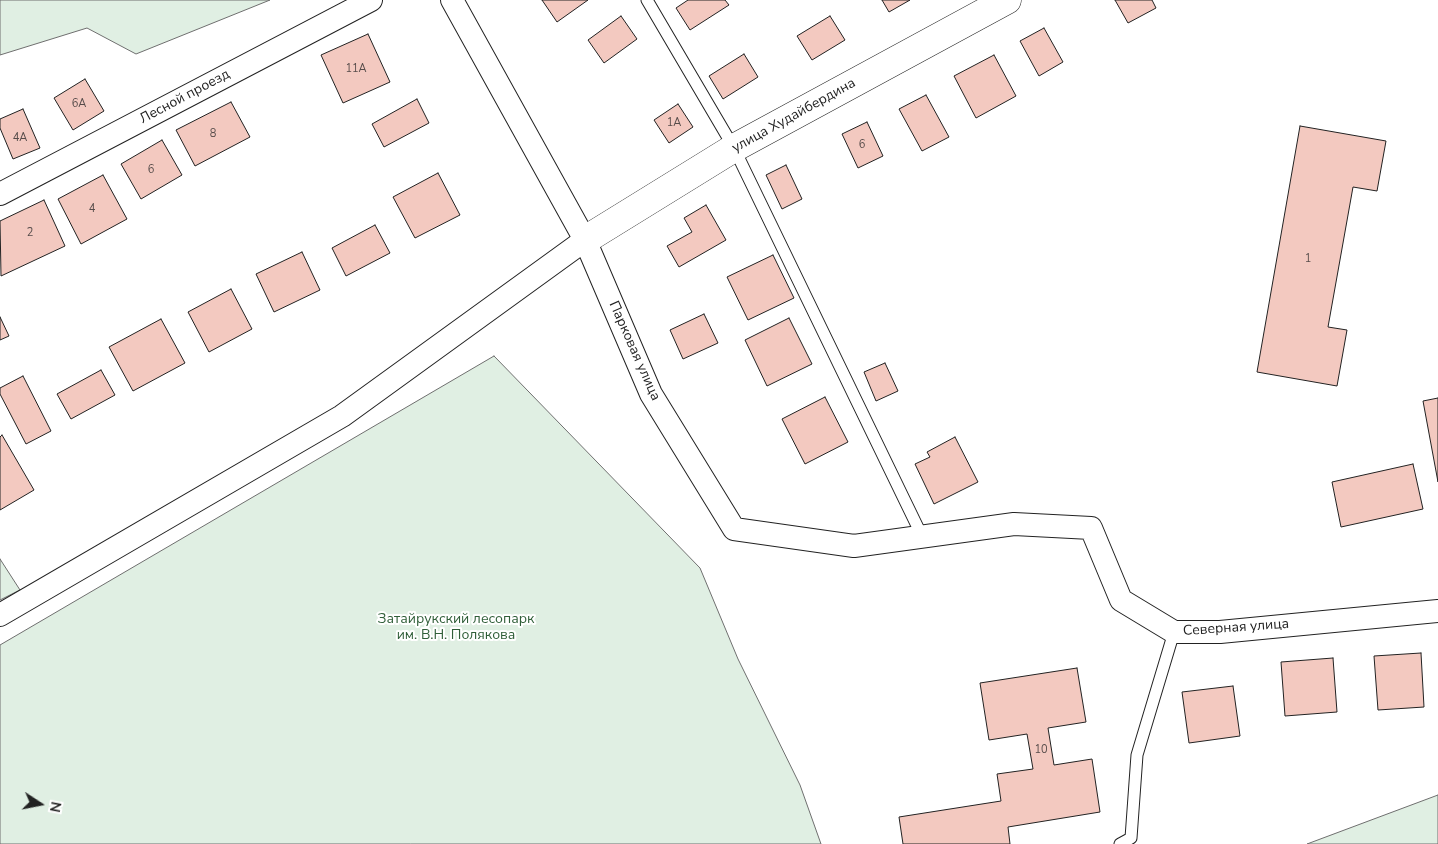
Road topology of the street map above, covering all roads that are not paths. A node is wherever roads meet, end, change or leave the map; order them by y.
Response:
1 (370, 0) edge
2 (452, 0) edge
3 (647, 0) edge
4 (1007, 0) edge
5 (734, 148) junction
6 (0, 194) edge
7 (585, 240) junction
8 (1091, 528) joint
9 (922, 536) junction
10 (1438, 611) edge
11 (0, 615) edge
12 (1174, 632) junction
13 (1120, 844) edge

1 - 6 street, Лесной проезд
2 - 7 street, Парковая улица
3 - 5 lane
4 - 5 street, улица Худайбердина
5 - 7 street, улица Худайбердина
5 - 9 lane
7 - 9 street, Парковая улица
7 - 11 street
8 - 9 street, Парковая улица
8 - 12 street, Северная улица
10 - 12 street, Северная улица
12 - 13 lane

